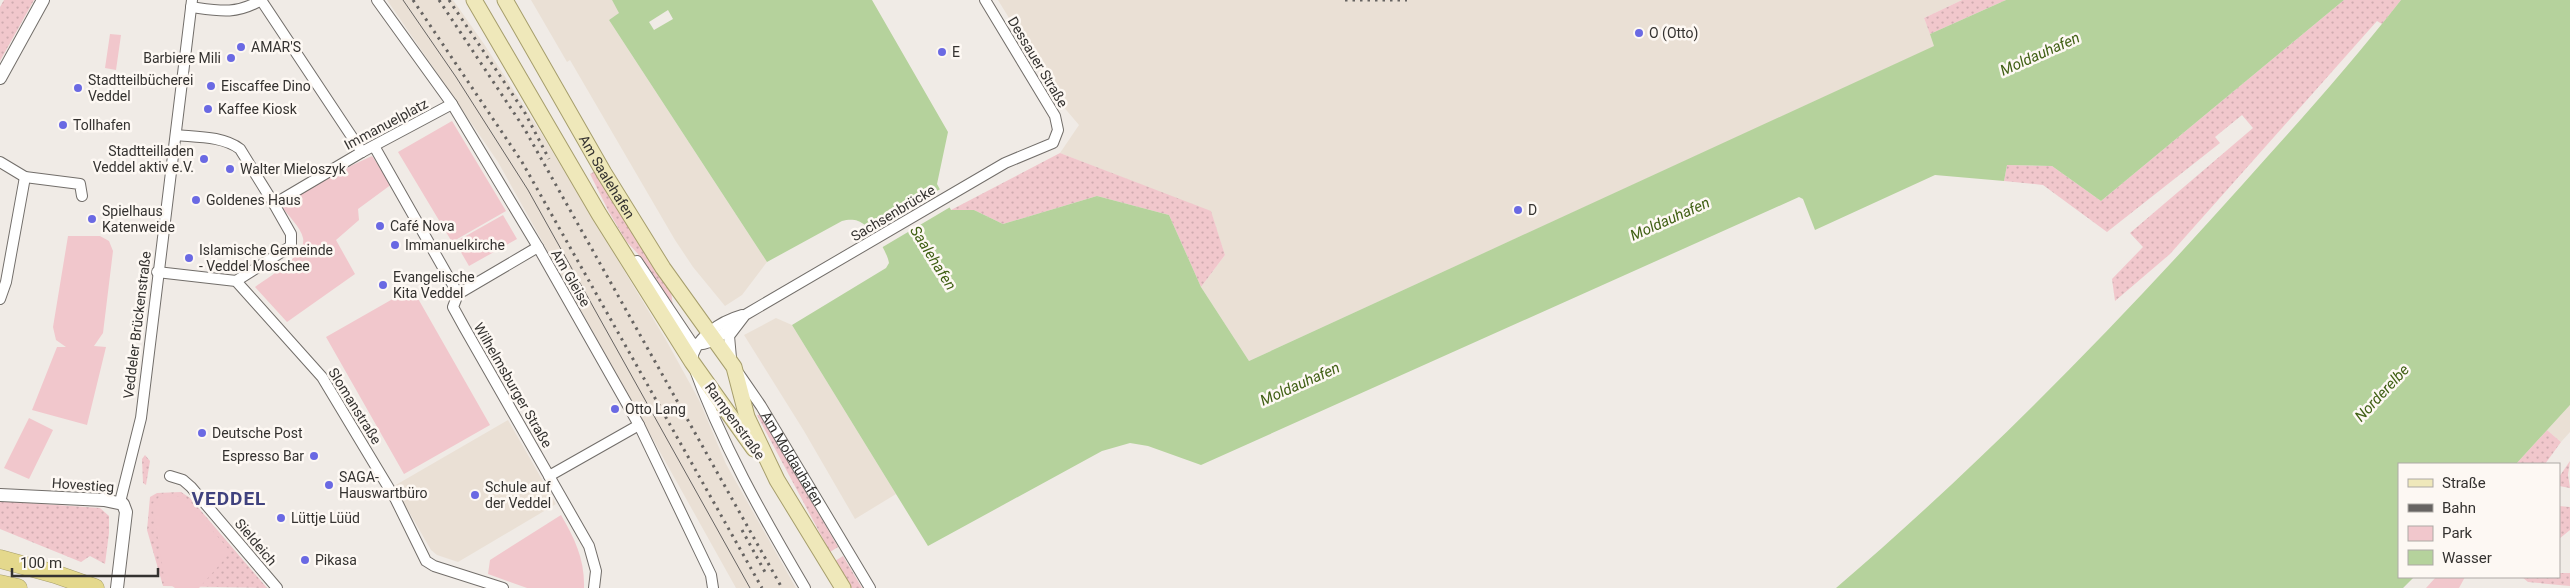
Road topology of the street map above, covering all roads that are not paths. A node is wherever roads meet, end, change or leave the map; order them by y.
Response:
1 (43, 0) edge
2 (261, 0) edge
3 (377, 0) edge
4 (474, 0) edge
5 (505, 0) edge
6 (985, 0) edge
7 (192, 3) edge
8 (0, 78) edge
9 (452, 104) junction
10 (176, 135) junction
11 (1055, 140) joint
12 (374, 146) junction
13 (362, 152) junction
14 (0, 162) edge
15 (25, 177) junction
16 (82, 196) dead end
17 (274, 204) junction
18 (599, 214) junction
19 (538, 248) junction
20 (158, 272) junction
21 (236, 280) junction
22 (458, 294) junction
23 (0, 299) edge
24 (746, 315) junction
25 (734, 327) junction
26 (711, 336) junction
27 (698, 345) junction
28 (692, 362) junction
29 (734, 367) junction
30 (639, 425) junction
31 (170, 476) dead end
32 (549, 476) junction
33 (777, 480) junction
34 (0, 495) edge
35 (120, 502) junction
36 (0, 559) edge
37 (836, 581) edge
38 (0, 584) edge
39 (714, 586) edge
40 (18, 588) edge
41 (95, 588) edge
42 (117, 588) edge
43 (277, 588) edge
44 (502, 588) edge
45 (594, 588) edge
46 (805, 588) edge
47 (843, 588) edge
48 (870, 588) edge

1 - 8 street
2 - 7 street
2 - 13 street
3 - 9 street, Am Gleise
4 - 18 main road, Am Saalehafen
5 - 26 main road, Am Saalehafen
6 - 11 street, Dessauer Straße
7 - 10 street, Veddeler Brückenstraße
9 - 12 street, Immanuelplatz
9 - 19 street, Am Gleise
10 - 17 street
10 - 20 street, Veddeler Brückenstraße
11 - 24 street, Sachsenbrücke
12 - 13 street, Immanuelplatz
12 - 22 street, Wilhelmsburger Straße
13 - 17 street, Immanuelplatz
14 - 15 street
15 - 16 street
15 - 23 street
17 - 21 street
18 - 27 street, Am Saalehafen
18 - 28 main road, Am Saalehafen
19 - 22 street
19 - 30 street, Am Gleise
20 - 21 street
20 - 35 street, Veddeler Brückenstraße
21 - 44 street, Slomanstraße
22 - 32 street, Wilhelmsburger Straße
24 - 25 street, Sachsenbrücke
24 - 26 street, Sachsenbrücke
25 - 26 street
25 - 29 street
26 - 27 street
26 - 29 main road, Am Moldauhafen
27 - 28 street
28 - 33 main road, Rampenstraße
28 - 46 street
29 - 33 main road, Rampenstraße
29 - 48 street, Am Moldauhafen
30 - 32 street
30 - 39 street, Am Gleise
31 - 43 street, Sieldeich
32 - 45 street, Wilhelmsburger Straße
33 - 37 main road, Rampenstraße
34 - 35 street, Hovestieg
35 - 42 street, Hovestieg
36 - 41 highway
37 - 47 main road, Rampenstraße
38 - 40 highway

